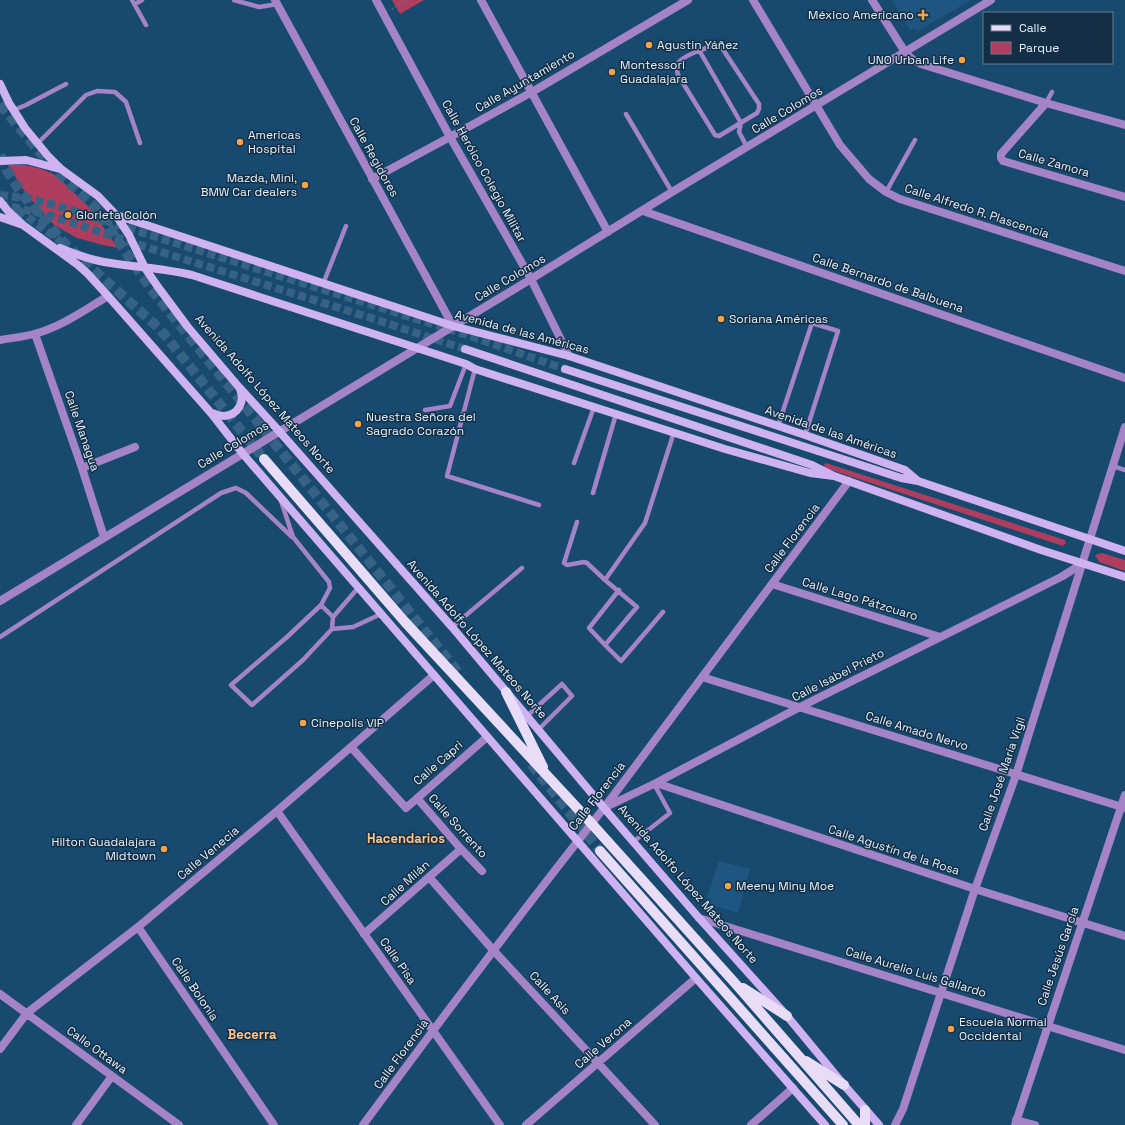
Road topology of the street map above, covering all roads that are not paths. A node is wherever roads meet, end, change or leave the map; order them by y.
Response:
1 (142, 0) edge
2 (234, 0) edge
3 (376, 0) edge
4 (482, 0) edge
5 (688, 0) edge
6 (753, 0) edge
7 (872, 0) edge
8 (991, 0) edge
9 (134, 2) edge
10 (276, 2) edge
11 (146, 25) dead end
12 (699, 50) junction
13 (905, 52) junction
14 (0, 84) edge
15 (66, 84) dead end
16 (532, 92) junction
17 (1052, 92) dead end
18 (1046, 103) junction
19 (816, 106) junction
20 (14, 110) junction
21 (626, 114) dead end
22 (741, 122) junction
23 (1125, 126) edge
24 (732, 128) junction
25 (739, 132) junction
26 (450, 137) junction
27 (915, 140) dead end
28 (140, 143) dead end
29 (37, 144) junction
30 (748, 148) junction
31 (0, 161) edge
32 (61, 169) junction
33 (372, 179) junction
34 (672, 192) junction
35 (886, 192) junction
36 (1125, 197) edge
37 (0, 201) edge
38 (643, 211) junction
39 (116, 215) junction
40 (0, 218) edge
41 (23, 225) junction
42 (346, 226) dead end
43 (608, 232) junction
44 (51, 245) junction
45 (145, 268) junction
46 (1125, 271) edge
47 (531, 279) junction
48 (323, 284) junction
49 (108, 296) junction
50 (453, 326) junction
51 (35, 334) junction
52 (0, 340) edge
53 (417, 348) junction
54 (465, 349) tunnel mouth
55 (569, 356) junction
56 (466, 364) junction
57 (475, 369) junction
58 (565, 369) tunnel mouth
59 (1125, 378) edge
60 (238, 386) junction
61 (594, 407) junction
62 (425, 410) dead end
63 (211, 413) junction
64 (616, 414) junction
65 (778, 426) junction
66 (1125, 427) edge
67 (279, 431) junction
68 (674, 432) junction
69 (805, 434) junction
70 (135, 447) dead end
71 (243, 454) junction
72 (264, 459) tunnel mouth
73 (574, 463) dead end
74 (1113, 466) junction
75 (82, 468) junction
76 (1125, 470) edge
77 (834, 476) junction
78 (849, 481) junction
79 (918, 481) junction
80 (593, 493) dead end
81 (279, 496) junction
82 (539, 505) dead end
83 (577, 522) dead end
84 (104, 537) junction
85 (293, 537) junction
86 (1090, 540) junction
87 (1125, 551) edge
88 (1082, 564) junction
89 (522, 568) dead end
90 (1125, 577) edge
91 (605, 580) junction
92 (772, 584) junction
93 (358, 588) junction
94 (619, 590) junction
95 (0, 601) edge
96 (321, 605) junction
97 (663, 612) dead end
98 (381, 614) junction
99 (333, 617) junction
100 (452, 627) junction
101 (332, 629) junction
102 (0, 637) edge
103 (940, 637) junction
104 (605, 645) junction
105 (434, 675) junction
106 (702, 677) junction
107 (506, 692) junction
108 (800, 707) junction
109 (527, 716) junction
110 (538, 730) junction
111 (487, 737) junction
112 (351, 747) junction
113 (1016, 774) junction
114 (549, 778) junction
115 (655, 784) junction
116 (1125, 795) edge
117 (417, 798) junction
118 (604, 808) junction
119 (1123, 808) edge
120 (277, 811) junction
121 (591, 823) junction
122 (577, 841) junction
123 (633, 842) junction
124 (461, 849) junction
125 (600, 851) tunnel mouth
126 (482, 871) dead end
127 (429, 877) junction
128 (975, 889) junction
129 (699, 918) junction
130 (1082, 923) junction
131 (138, 927) junction
132 (364, 934) junction
133 (1125, 936) edge
134 (494, 951) junction
135 (696, 978) junction
136 (734, 982) junction
137 (941, 993) junction
138 (0, 994) edge
139 (26, 1013) junction
140 (787, 1016) junction
141 (1048, 1026) junction
142 (433, 1030) junction
143 (0, 1049) edge
144 (1125, 1050) edge
145 (798, 1056) junction
146 (598, 1063) junction
147 (112, 1076) junction
148 (844, 1085) junction
149 (793, 1088) junction
150 (865, 1110) junction
151 (1016, 1122) edge
152 (76, 1125) edge
153 (179, 1125) edge
154 (274, 1125) edge
155 (363, 1125) edge
156 (500, 1125) edge
157 (526, 1125) edge
158 (655, 1125) edge
159 (751, 1125) edge
160 (825, 1125) edge
161 (843, 1125) edge
162 (859, 1125) edge
163 (865, 1125) edge
164 (879, 1125) edge
165 (895, 1125) edge
166 (1035, 1125) edge

1 - 9 lane
2 - 10 lane
3 - 26 street, Calle Heróico Colegio Militar
4 - 16 street
5 - 16 street, Calle Ayuntamiento
6 - 19 street, Calle Alfredo R. Plascencia
7 - 13 street
8 - 13 street, Calle Colomos
9 - 11 lane
10 - 33 street, Calle Regidores
12 - 22 lane
12 - 22 lane
12 - 24 lane
13 - 18 street
13 - 19 street, Calle Colomos
14 - 20 main road
15 - 20 lane
16 - 26 street, Calle Ayuntamiento
16 - 43 street
17 - 18 lane
18 - 23 street
18 - 36 street, Calle Zamora
19 - 30 street, Calle Colomos
19 - 35 street, Calle Alfredo R. Plascencia
20 - 29 main road
21 - 34 lane
22 - 24 lane
22 - 25 lane
24 - 25 lane
25 - 30 lane
26 - 33 street, Calle Ayuntamiento
26 - 47 street, Calle Heróico Colegio Militar
27 - 35 lane
28 - 29 lane
29 - 32 main road
30 - 34 street, Calle Colomos
31 - 32 main road
32 - 39 main road, Avenida Adolfo López Mateos Norte
33 - 50 street, Calle Regidores
34 - 38 street, Calle Colomos
35 - 46 street, Calle Alfredo R. Plascencia
37 - 41 main road
38 - 43 street, Calle Colomos
38 - 59 street, Calle Bernardo de Balbuena
39 - 45 main road, Avenida Adolfo López Mateos Norte
39 - 48 main road, Avenida de las Américas
40 - 41 main road
41 - 44 main road
42 - 48 lane
43 - 47 street, Calle Colomos
44 - 45 main road
44 - 49 main road
45 - 53 main road
45 - 60 main road, Avenida Adolfo López Mateos Norte
47 - 50 street, Calle Colomos
47 - 55 street, Calle Heróico Colegio Militar
48 - 50 main road, Avenida de las Américas
49 - 51 street
49 - 63 main road
50 - 53 street, Calle Colomos
50 - 55 main road, Avenida de las Américas
51 - 52 street
51 - 75 street, Calle Managua
53 - 56 main road
53 - 67 street, Calle Colomos
54 - 77 main road
55 - 65 main road, Avenida de las Américas
56 - 57 main road
56 - 62 lane
57 - 61 main road
57 - 82 lane
58 - 79 main road, Avenida de las Américas
60 - 63 main road
60 - 67 main road, Avenida Adolfo López Mateos Norte
61 - 64 main road
61 - 73 lane
63 - 71 main road
64 - 68 main road
64 - 80 lane
65 - 69 main road, Avenida de las Américas
65 - 69 lane
66 - 74 street, Calle José María Vigil
67 - 71 street, Calle Colomos
67 - 100 main road, Avenida Adolfo López Mateos Norte
68 - 77 main road
68 - 91 lane
69 - 79 main road, Avenida de las Américas
70 - 75 street
71 - 81 main road
71 - 84 street, Calle Colomos
72 - 114 main road
74 - 76 lane
74 - 86 street, Calle José María Vigil
75 - 84 street, Calle Managua
77 - 78 main road
78 - 88 main road
78 - 92 street, Calle Florencia
79 - 86 main road, Avenida de las Américas
81 - 85 lane
81 - 93 main road
83 - 91 lane
84 - 95 street, Calle Colomos
85 - 96 lane
85 - 102 lane
86 - 87 main road, Avenida de las Américas
86 - 88 street, Calle José María Vigil
88 - 90 main road
88 - 103 street, Calle Isabel Prieto
88 - 113 street, Calle José María Vigil
89 - 100 lane
91 - 94 lane
92 - 103 street, Calle Lago Pátzcuaro
92 - 106 street, Calle Florencia
93 - 98 main road
93 - 99 lane
94 - 104 lane
94 - 104 lane
96 - 99 lane
96 - 101 lane
97 - 104 lane
98 - 101 lane
98 - 105 main road
99 - 101 lane
100 - 107 main road, Avenida Adolfo López Mateos Norte
103 - 108 street, Calle Isabel Prieto
105 - 111 main road
105 - 112 street, Calle Venecia
106 - 108 street, Calle Amado Nervo
106 - 118 street, Calle Florencia
107 - 109 main road, Avenida Adolfo López Mateos Norte
107 - 114 main road
108 - 113 street, Calle Amado Nervo
108 - 115 street, Calle Isabel Prieto
109 - 110 main road, Avenida Adolfo López Mateos Norte
109 - 110 lane
110 - 118 main road, Avenida Adolfo López Mateos Norte
111 - 117 street, Calle Capri
111 - 122 main road
112 - 117 street, Calle Capri
112 - 120 street, Calle Venecia
113 - 119 street, Calle Amado Nervo
113 - 128 street, Calle José María Vigil
114 - 121 main road
115 - 118 street, Calle Isabel Prieto
115 - 123 lane
115 - 128 street, Calle Agustín de la Rosa
116 - 119 street, Calle Jesús García
117 - 124 street, Calle Sorrento
118 - 121 street, Calle Florencia
118 - 123 main road, Avenida Adolfo López Mateos Norte
119 - 130 street, Calle Jesús García
120 - 131 street, Calle Venecia
120 - 132 street, Calle Pisa
121 - 122 street, Calle Florencia
121 - 136 main road
122 - 134 street, Calle Florencia
122 - 135 main road
123 - 129 main road, Avenida Adolfo López Mateos Norte
124 - 126 street, Calle Sorrento
124 - 127 street, Calle Milán
125 - 161 main road
127 - 132 street, Calle Milán
127 - 134 street, Calle Asis
128 - 130 street, Calle Agustín de la Rosa
128 - 137 street, Calle José María Vigil
129 - 137 street, Calle Aurelio Luis Gallardo
129 - 140 main road, Avenida Adolfo López Mateos Norte
130 - 133 street, Calle Agustín de la Rosa
130 - 141 street, Calle Jesús García
131 - 139 street, Calle Venecia
131 - 154 street, Calle Bolonia
132 - 142 street, Calle Pisa
134 - 142 street, Calle Florencia
134 - 146 street, Calle Asis
135 - 146 street, Calle Verona
135 - 149 main road
136 - 140 main road
136 - 145 main road
137 - 141 street, Calle Aurelio Luis Gallardo
137 - 165 street, Calle José María Vigil
138 - 139 street, Calle Ottawa
139 - 143 street, Calle Venecia
139 - 147 street, Calle Ottawa
140 - 148 main road, Avenida Adolfo López Mateos Norte
141 - 144 street, Calle Aurelio Luis Gallardo
141 - 151 street, Calle Jesús García
142 - 155 street, Calle Florencia
142 - 156 street, Calle Pisa
145 - 148 main road
145 - 162 main road
146 - 157 street, Calle Verona
146 - 158 street, Calle Asis
147 - 152 street
147 - 153 street, Calle Ottawa
148 - 150 main road, Avenida Adolfo López Mateos Norte
149 - 159 street
149 - 160 main road
150 - 163 main road
150 - 164 main road, Avenida Adolfo López Mateos Norte
151 - 166 street

